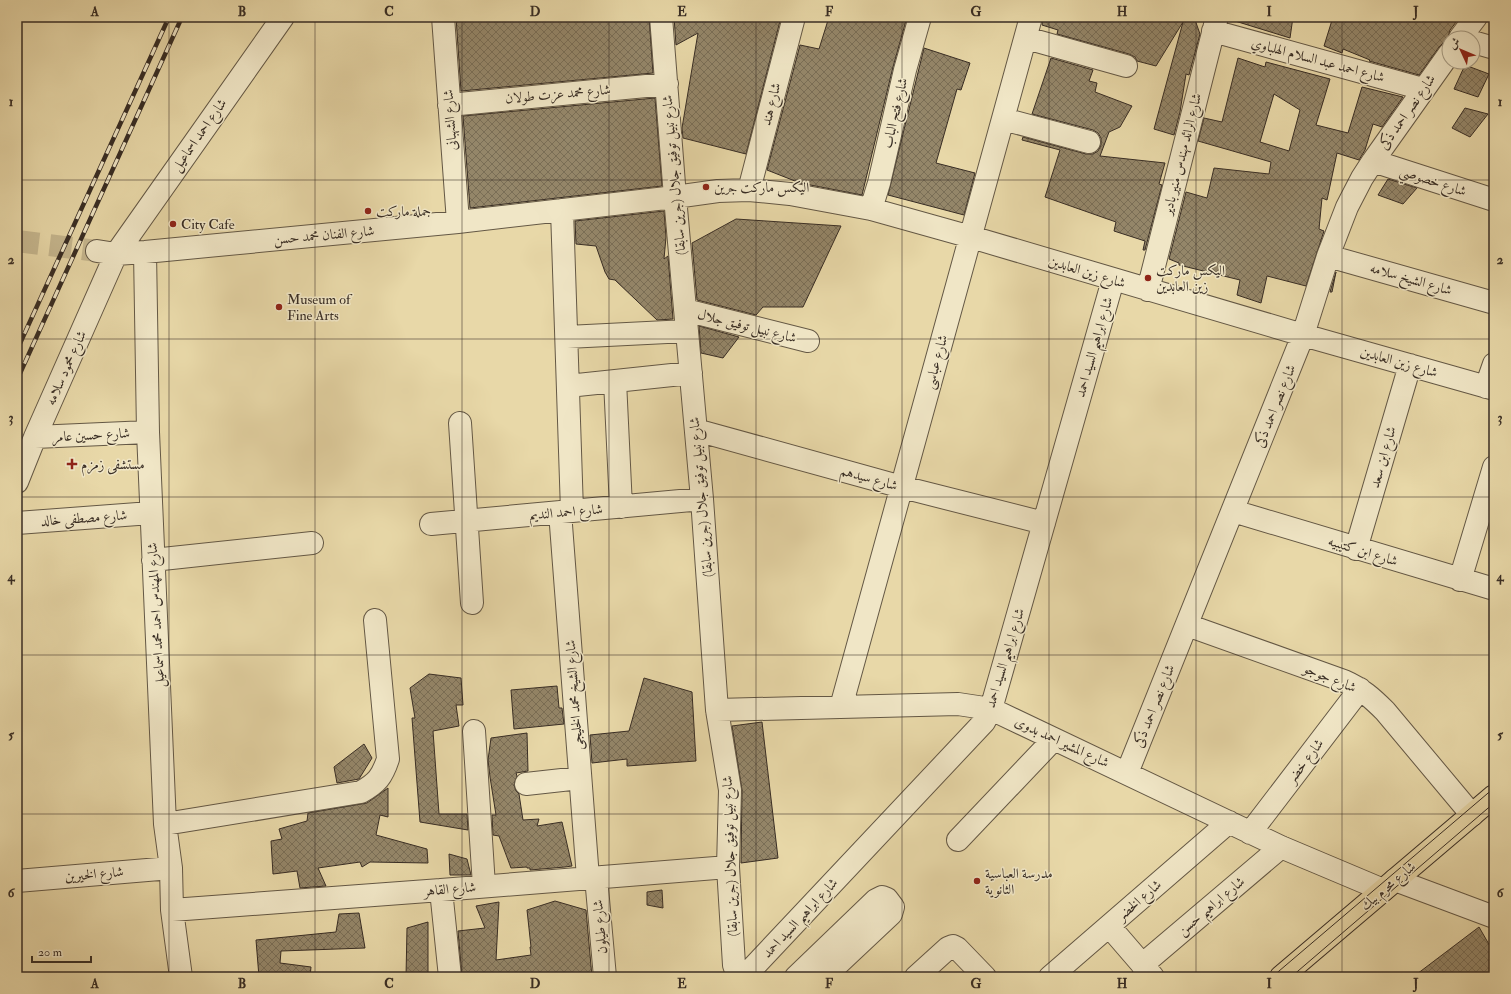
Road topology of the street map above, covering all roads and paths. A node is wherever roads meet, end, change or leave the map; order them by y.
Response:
1 (283, 17) edge
2 (443, 17) edge
3 (661, 17) edge
4 (794, 17) edge
5 (920, 17) edge
6 (1031, 17) edge
7 (1476, 17) edge
8 (1215, 24) edge
9 (1467, 30) edge
10 (1026, 38) junction
11 (1481, 44) edge
12 (1494, 48) edge
13 (1441, 65) edge
14 (1126, 66) dead end
15 (667, 84) junction
16 (1423, 89) junction
17 (449, 105) junction
18 (1003, 119) junction
19 (1089, 142) dead end
20 (1373, 161) junction
21 (749, 190) junction
22 (675, 197) junction
23 (1494, 200) edge
24 (871, 209) junction
25 (562, 210) junction
26 (458, 222) junction
27 (971, 237) junction
28 (145, 252) junction
29 (106, 253) junction
30 (1328, 256) junction
31 (1113, 280) junction
32 (1148, 290) junction
33 (1494, 303) edge
34 (686, 320) junction
35 (1304, 335) junction
36 (567, 337) junction
37 (808, 341) dead end
38 (1494, 364) edge
39 (1410, 365) junction
40 (691, 373) junction
41 (615, 381) junction
42 (568, 386) junction
43 (1490, 388) edge
44 (460, 423) dead end
45 (696, 430) junction
46 (148, 432) junction
47 (35, 438) junction
48 (1494, 467) edge
49 (17, 482) edge
50 (902, 487) junction
51 (702, 499) junction
52 (621, 507) junction
53 (1233, 511) junction
54 (566, 512) junction
55 (151, 513) junction
56 (466, 521) junction
57 (17, 523) edge
58 (1044, 523) junction
59 (431, 524) dead end
60 (312, 543) dead end
61 (1356, 549) junction
62 (153, 560) junction
63 (1460, 580) junction
64 (1494, 589) edge
65 (472, 603) dead end
66 (375, 620) dead end
67 (1187, 625) junction
68 (1360, 689) junction
69 (841, 707) junction
70 (991, 709) junction
71 (717, 710) junction
72 (474, 731) dead end
73 (1054, 739) junction
74 (1127, 773) junction
75 (580, 778) junction
76 (526, 784) dead end
77 (1494, 796) edge
78 (1472, 815) junction
79 (1229, 822) junction
80 (165, 824) junction
81 (1250, 832) junction
82 (958, 840) dead end
83 (1281, 847) junction
84 (728, 866) junction
85 (171, 868) junction
86 (592, 878) junction
87 (17, 880) edge
88 (1389, 885) junction
89 (484, 886) junction
90 (440, 890) junction
91 (172, 910) junction
92 (1494, 917) edge
93 (1109, 926) junction
94 (1150, 974) edge
95 (181, 977) edge
96 (450, 977) edge
97 (605, 977) edge
98 (738, 977) edge
99 (744, 977) edge
100 (796, 977) edge
101 (824, 977) edge
102 (916, 977) edge
103 (985, 977) edge
104 (1050, 977) edge
105 (1281, 977) edge

1 - 29 street, شارع احمد اسماعيل
2 - 17 street, شارع الشهبانى
3 - 15 street, شارع نبيل توفيق جلال (جرين سابقا)
4 - 21 street, شارع هند
5 - 24 street, شارع فتح الباب
6 - 10 street, شارع عباسى
7 - 9 street
8 - 16 street, شارع احمد عبد السلام الهلباوي
8 - 32 street, شارع الرائد مهندس منير بادير
10 - 14 street
10 - 18 street, شارع عباسى
11 - 12 street
13 - 16 street, شارع نصر احمد ذكى
15 - 17 street, شارع محمد عزت طولان
15 - 22 street, شارع نبيل توفيق جلال (جرين سابقا)
16 - 20 street, شارع نصر احمد ذكى
17 - 26 street, شارع الشهبانى
18 - 19 street
18 - 27 street, شارع عباسى
20 - 23 street, شارع خصوصي
20 - 30 street, شارع نصر احمد ذكى
21 - 22 street, شارع زين العابدين
21 - 24 street, شارع زين العابدين
22 - 25 street, شارع الفنان محمد حسن
22 - 34 street, شارع نبيل توفيق جلال (جرين سابقا)
24 - 27 street, شارع زين العابدين
25 - 26 street, شارع الفنان محمد حسن
25 - 36 street, شارع الشيخ محمد الخليجى
26 - 28 street, شارع الفنان محمد حسن
27 - 31 street, شارع زين العابدين
27 - 50 street, شارع عباسى
28 - 29 street, شارع الفنان محمد حسن
28 - 46 street, شارع المهندس احمد محمد اسماعيل
29 - 47 street, شارع محمود سلامه
30 - 33 street, شارع الشيخ سلامه
30 - 35 street, شارع نصر احمد ذكى
31 - 32 street, شارع زين العابدين
31 - 58 street, شارع ابراهيم السيد احمد
32 - 35 street, شارع زين العابدين
34 - 36 street, شارع نبيل توفيق جلال
34 - 37 street, شارع نبيل توفيق جلال
34 - 40 street, شارع نبيل توفيق جلال (جرين سابقا)
35 - 39 street, شارع زين العابدين
35 - 53 street, شارع نصر احمد ذكى
36 - 42 street, شارع الشيخ محمد الخليجى
38 - 43 street
39 - 43 street, شارع زين العابدين
39 - 61 street, شارع ابن سعد
40 - 41 street
40 - 45 street, شارع نبيل توفيق جلال (جرين سابقا)
41 - 42 street
41 - 52 street
42 - 54 street, شارع الشيخ محمد الخليجى
44 - 56 street
45 - 50 street, شارع سيدهم
45 - 51 street, شارع نبيل توفيق جلال (جرين سابقا)
46 - 47 street, شارع حسين عامر
46 - 55 street, شارع المهندس احمد محمد اسماعيل
47 - 49 street, شارع محمود سلامه
48 - 63 street
50 - 58 street, شارع سيدهم
50 - 69 street, شارع عباسى
51 - 52 street, شارع احمد النديم
51 - 71 street, شارع نبيل توفيق جلال (جرين سابقا)
52 - 54 street, شارع احمد النديم
53 - 61 street, شارع ابن كتيبيه
53 - 67 street, شارع نصر احمد ذكى
54 - 56 street, شارع احمد النديم
54 - 75 street, شارع الشيخ محمد الخليجى
55 - 57 street, شارع مصطفى خالد
55 - 62 street, شارع المهندس احمد محمد اسماعيل
56 - 59 street, شارع احمد النديم
56 - 65 street
58 - 70 street, شارع ابراهيم السيد احمد
60 - 62 street
61 - 63 street, شارع ابن كتيبيه
62 - 80 street, شارع المهندس احمد محمد اسماعيل
63 - 64 street, شارع ابن كتيبيه
66 - 80 street
67 - 68 street, شارع جوجو
67 - 74 street, شارع نصر احمد ذكى
68 - 78 street, شارع جوجو
68 - 81 street, شارع خضر
69 - 70 street, شارع المشير احمد بدوى
69 - 71 street, شارع المشير احمد بدوى
70 - 73 street, شارع المشير احمد بدوى
70 - 99 street, شارع ابراهيم السيد احمد
71 - 84 street, شارع نبيل توفيق جلال (جرين سابقا)
72 - 89 street
73 - 74 street, شارع المشير احمد بدوى
73 - 82 street
74 - 79 street, شارع المشير احمد بدوى
75 - 76 street
75 - 86 street, شارع الشيخ محمد الخليجى
77 - 78 main road, شارع محرم بيك
78 - 88 main road, شارع محرم بيك
79 - 81 street, شارع المشير احمد بدوى
79 - 93 street, شارع الخضر
80 - 85 street, شارع المهندس احمد محمد اسماعيل
81 - 83 street, شارع المشير احمد بدوى
83 - 88 street, شارع المشير احمد بدوى
83 - 94 street, شارع ابراهيم حسن
84 - 86 street, شارع القاهر
84 - 98 street, شارع نبيل توفيق جلال (جرين سابقا)
85 - 87 street, شارع الخيرين
85 - 91 street, شارع المهندس احمد محمد اسماعيل
86 - 89 street, شارع القاهر
86 - 97 street, شارع طيلون
88 - 92 street, شارع المشير احمد بدوى
88 - 105 main road, شارع محرم بيك
89 - 90 street, شارع القاهر
90 - 91 street, شارع القاهر
90 - 96 street
91 - 95 street, شارع المهندس احمد محمد اسماعيل
93 - 94 street, شارع ابراهيم حسن
93 - 104 street, شارع الخضر
100 - 101 street
102 - 103 street

